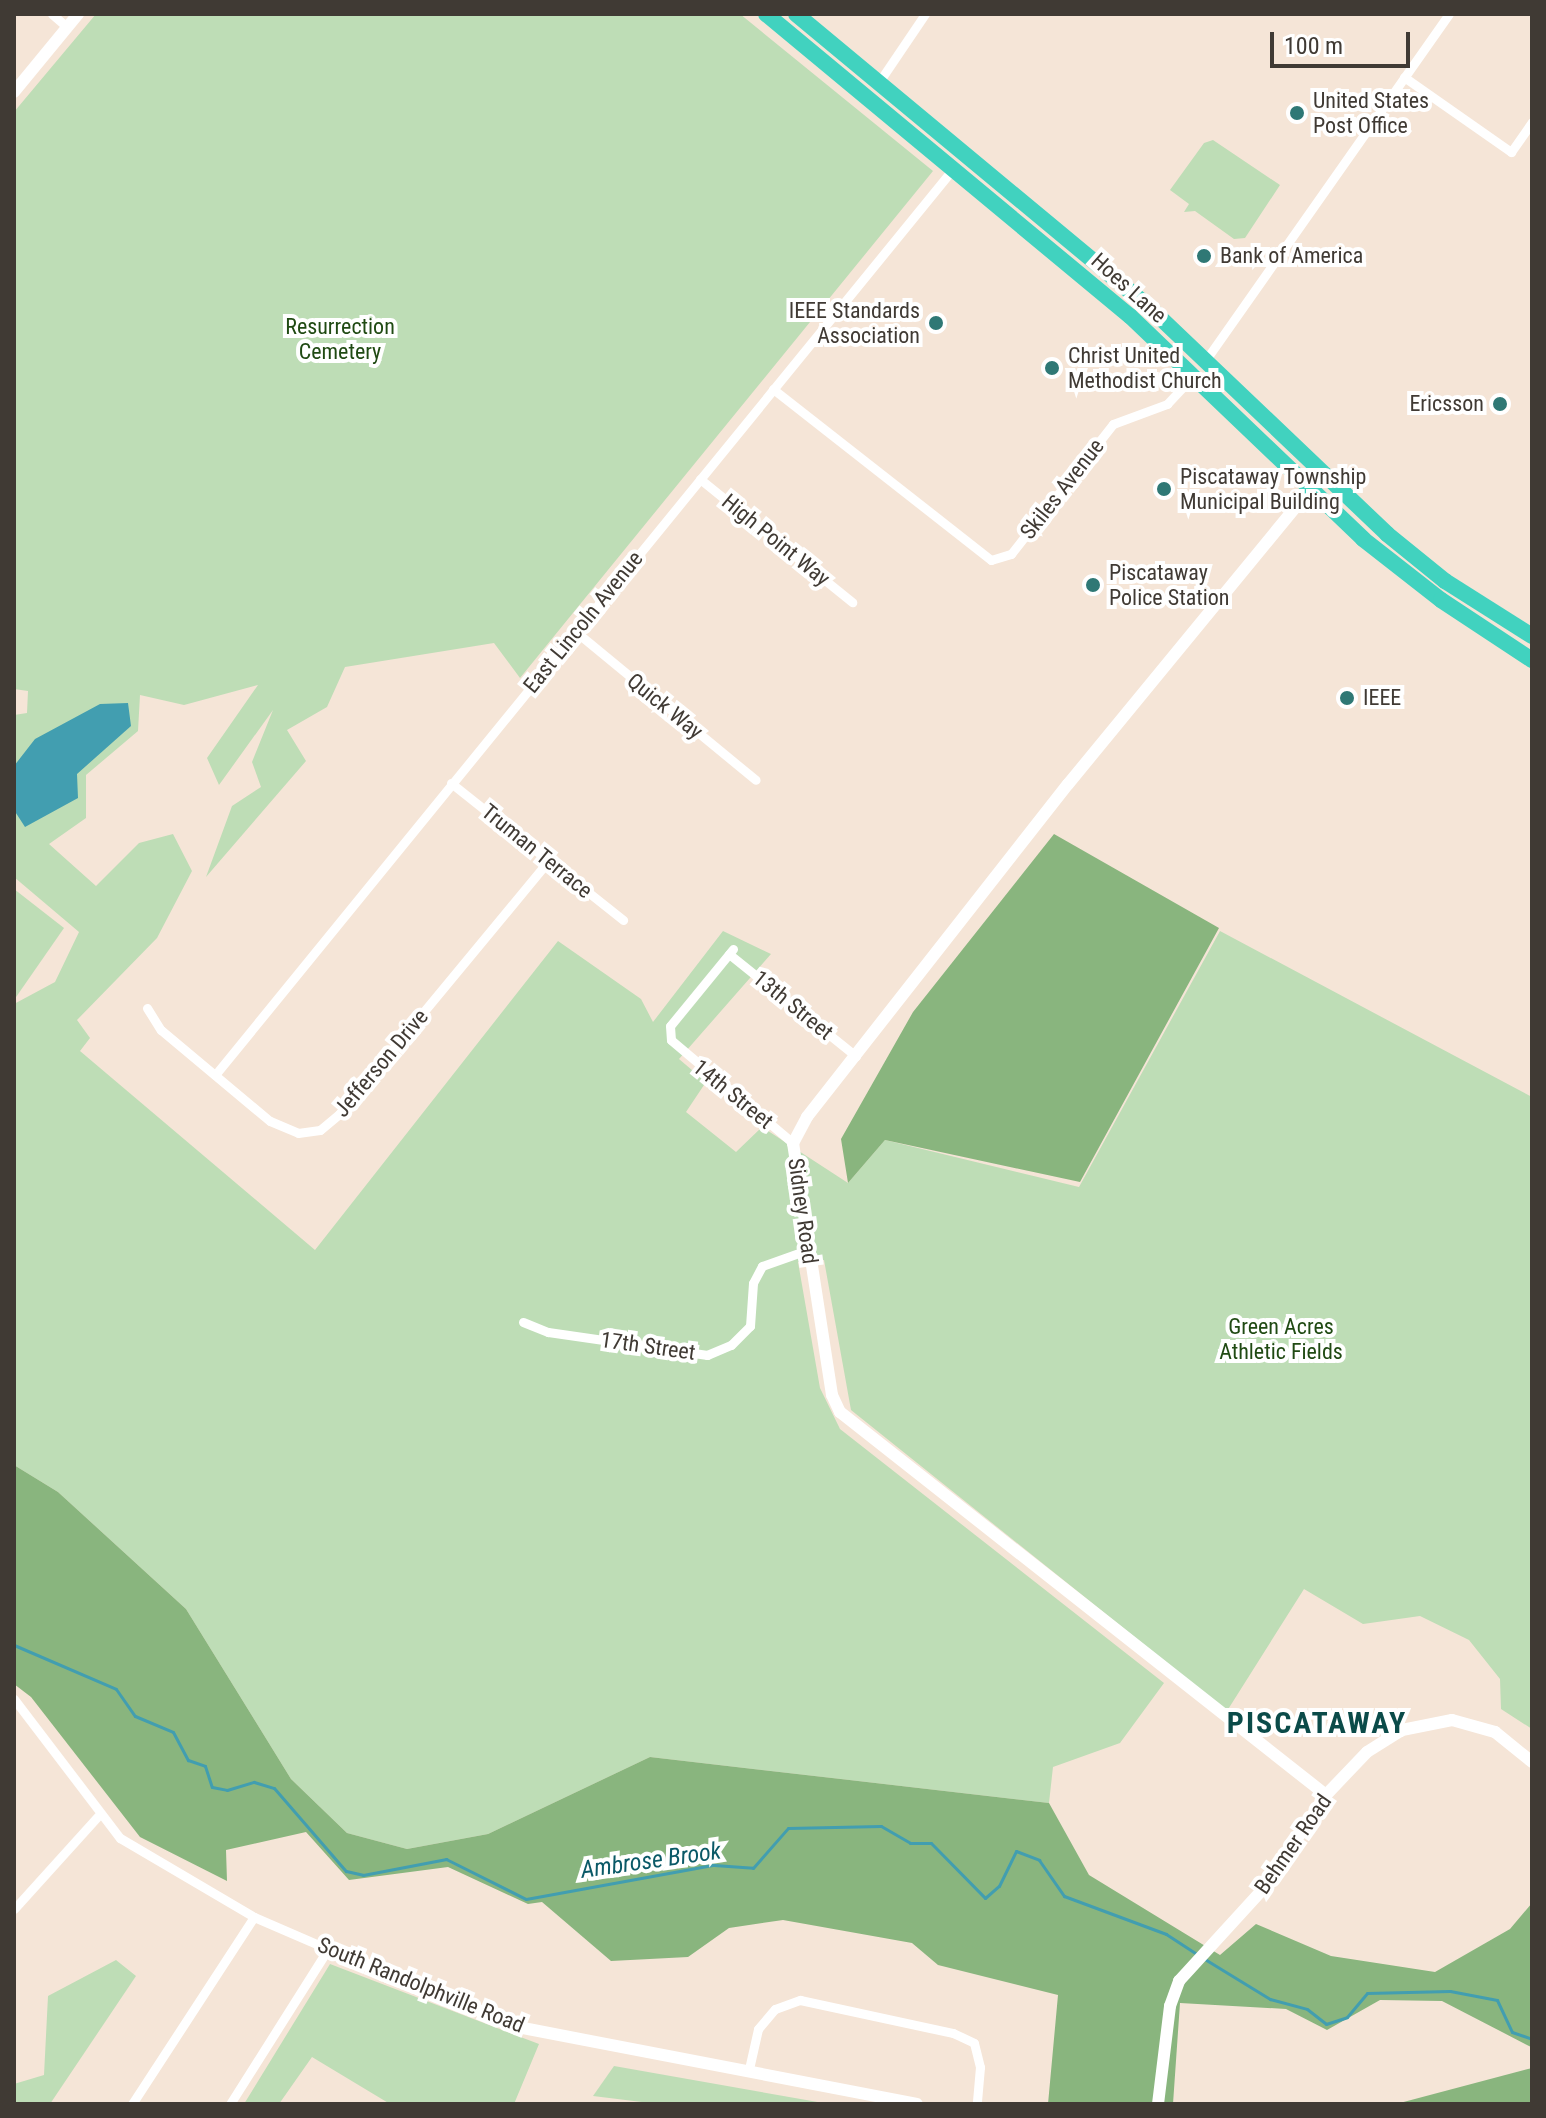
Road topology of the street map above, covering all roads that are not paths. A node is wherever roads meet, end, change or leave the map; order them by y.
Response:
1 (52, 14) edge
2 (78, 14) edge
3 (766, 14) edge
4 (796, 14) edge
5 (925, 14) edge
6 (1449, 14) edge
7 (67, 27) junction
8 (1404, 77) junction
9 (879, 82) junction
10 (14, 92) edge
11 (1532, 122) edge
12 (952, 170) junction
13 (1206, 359) junction
14 (1193, 378) junction
15 (773, 389) junction
16 (1322, 475) junction
17 (700, 479) junction
18 (1310, 490) junction
19 (852, 602) dead end
20 (575, 631) junction
21 (1532, 636) edge
22 (1532, 660) edge
23 (756, 780) dead end
24 (451, 783) junction
25 (549, 860) junction
26 (623, 920) dead end
27 (731, 952) joint
28 (147, 1008) dead end
29 (856, 1056) junction
30 (215, 1075) junction
31 (793, 1143) junction
32 (807, 1250) junction
33 (523, 1322) dead end
34 (14, 1699) edge
35 (1532, 1762) edge
36 (1326, 1795) junction
37 (98, 1816) junction
38 (14, 1909) edge
39 (254, 1917) junction
40 (328, 1949) junction
41 (749, 2069) junction
42 (132, 2104) edge
43 (230, 2104) edge
44 (917, 2104) edge
45 (977, 2104) edge
46 (1158, 2104) edge

1 - 7 street
2 - 7 street
3 - 12 highway, Hoes Lane
4 - 9 highway, Hoes Lane
5 - 9 street
6 - 8 street, Skiles Avenue
7 - 10 street
8 - 11 street
8 - 13 street, Skiles Avenue
9 - 13 highway, Hoes Lane
12 - 14 highway, Hoes Lane
12 - 15 street, East Lincoln Avenue
13 - 14 street, Skiles Avenue
13 - 16 highway, Hoes Lane
14 - 15 street, Skiles Avenue
14 - 18 highway, Hoes Lane
15 - 17 street, East Lincoln Avenue
16 - 18 street, Sidney Road
16 - 21 highway, Hoes Lane
17 - 19 street, High Point Way
17 - 20 street, East Lincoln Avenue
18 - 22 highway, Hoes Lane
18 - 29 street, Sidney Road
20 - 23 street, Quick Way
20 - 24 street, East Lincoln Avenue
24 - 25 street, Truman Terrace
24 - 30 street, East Lincoln Avenue
25 - 26 street, Truman Terrace
25 - 30 street, Jefferson Drive
27 - 29 street, 13th Street
27 - 31 street, 14th Street
28 - 30 street, Jefferson Drive
29 - 31 street, Sidney Road
31 - 32 street, Sidney Road
32 - 33 street, 17th Street
32 - 36 street, Sidney Road
34 - 37 street, South Randolphville Road
35 - 36 street, Behmer Road
36 - 46 street, Behmer Road
37 - 38 street
37 - 39 street, South Randolphville Road
39 - 40 street, South Randolphville Road
39 - 42 street
40 - 41 street, South Randolphville Road
40 - 43 street
41 - 44 street, South Randolphville Road
41 - 45 street

